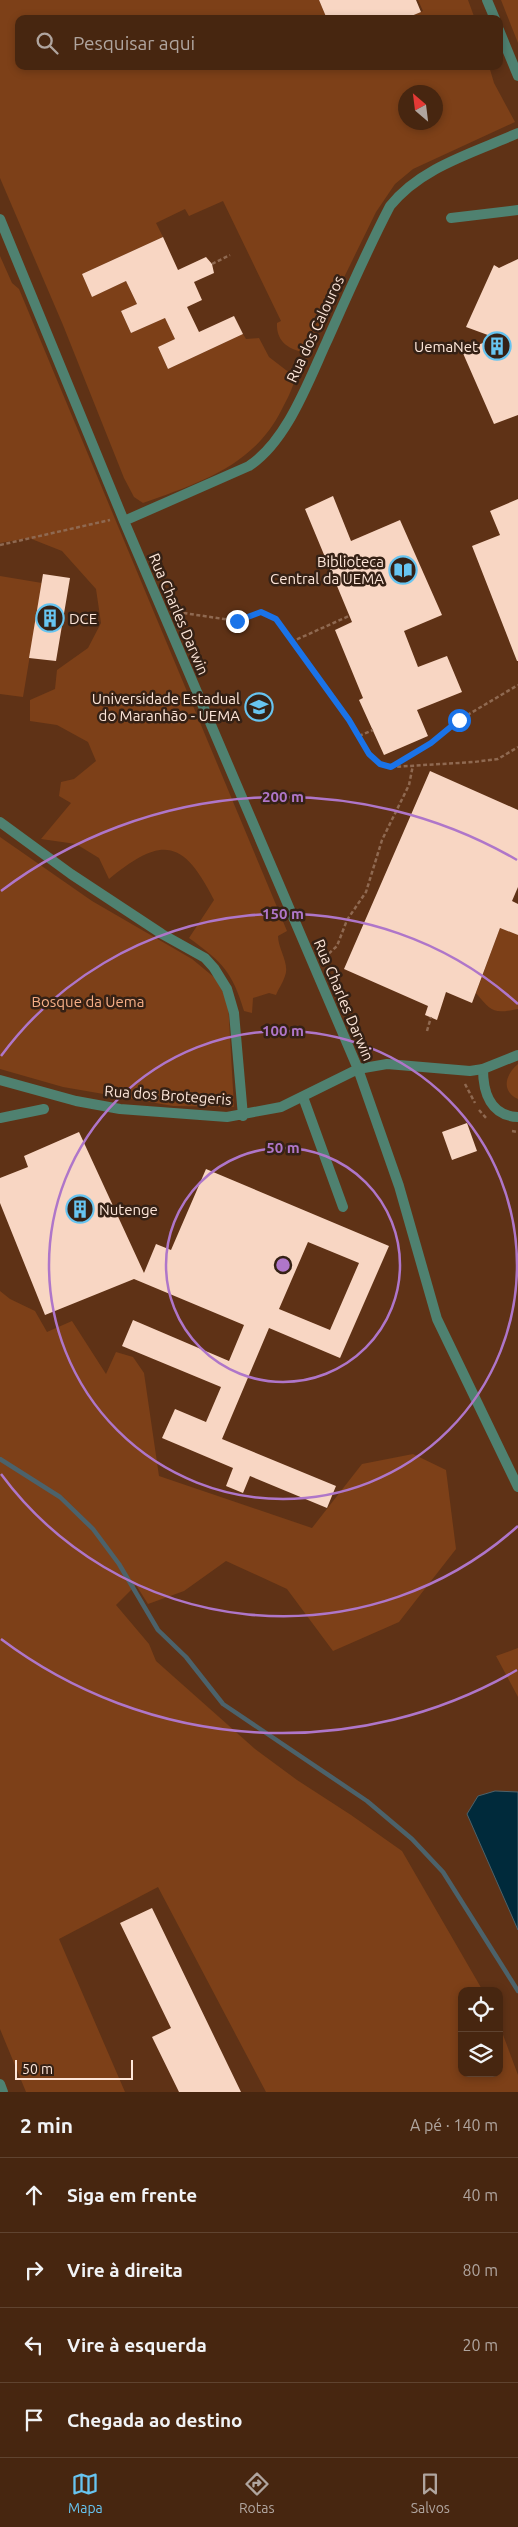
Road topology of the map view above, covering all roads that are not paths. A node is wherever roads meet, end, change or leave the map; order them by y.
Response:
1 (487, 0) edge
2 (493, 15) edge
3 (503, 40) edge
4 (518, 76) edge
5 (518, 133) edge
6 (518, 210) edge
7 (451, 218) dead end
8 (1, 221) edge
9 (119, 520) junction
10 (0, 822) edge
11 (518, 1055) edge
12 (358, 1069) junction
13 (483, 1069) junction
14 (0, 1080) edge
15 (303, 1097) junction
16 (44, 1109) dead end
17 (243, 1116) junction
18 (518, 1117) edge
19 (0, 1118) edge
20 (343, 1207) dead end
21 (518, 1487) edge
22 (0, 2084) edge
23 (3, 2092) edge

1 - 2 street
3 - 4 street
5 - 9 street, Rua dos Calouros
6 - 7 street
8 - 9 street, Rua Charles Darwin
9 - 12 street, Rua Charles Darwin
10 - 17 street
11 - 13 street, Rua dos Brotegeris
12 - 13 street, Rua dos Brotegeris
12 - 15 street, Rua dos Brotegeris
12 - 21 street, Rua Charles Darwin
13 - 18 street
14 - 17 street, Rua dos Brotegeris
15 - 17 street, Rua dos Brotegeris
15 - 20 street
16 - 19 street
22 - 23 street

